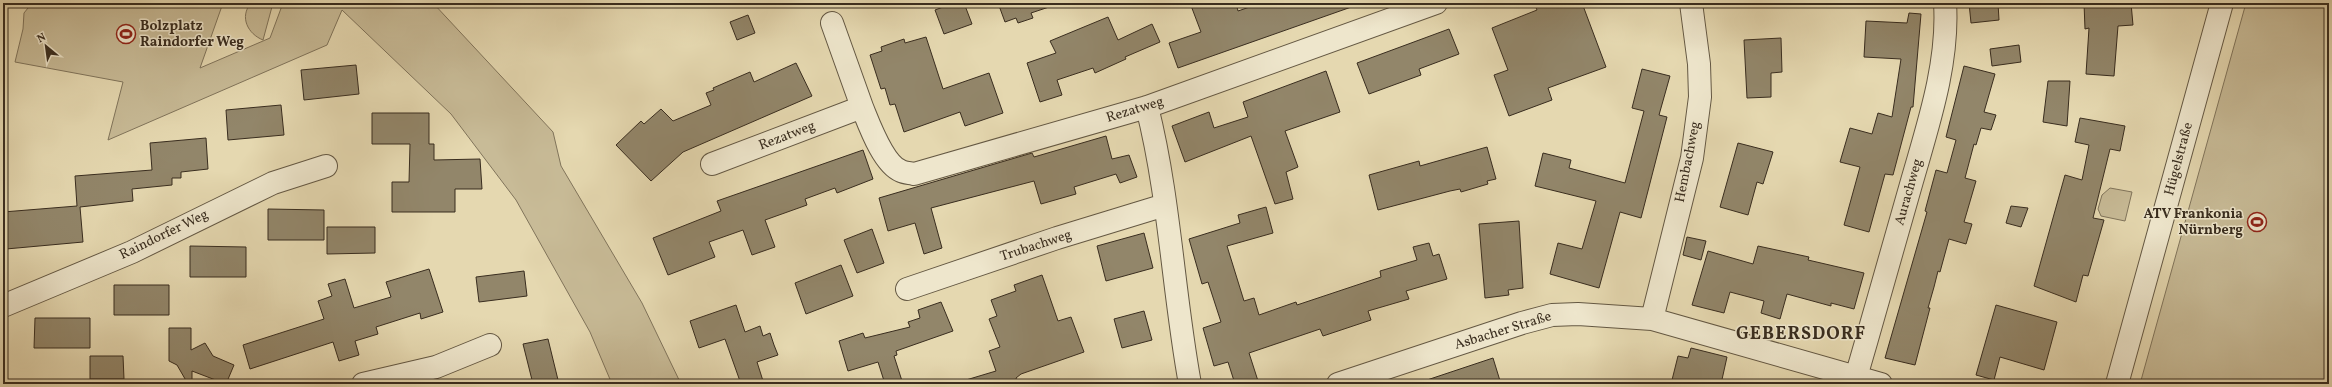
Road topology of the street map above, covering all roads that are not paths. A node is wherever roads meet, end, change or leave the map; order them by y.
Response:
1 (1436, 3) edge
2 (1691, 3) edge
3 (1945, 3) edge
4 (2222, 3) edge
5 (832, 23) dead end
6 (862, 107) junction
7 (1147, 108) junction
8 (712, 164) dead end
9 (326, 166) dead end
10 (1165, 205) junction
11 (907, 289) dead end
12 (3, 306) edge
13 (1652, 319) junction
14 (490, 344) dead end
15 (1856, 377) junction
16 (363, 384) edge
17 (1190, 384) edge
18 (1338, 384) edge
19 (1881, 384) edge
20 (2117, 384) edge

1 - 7 street, Rezatweg
2 - 13 street, Hembachweg
3 - 15 street, Aurachweg
4 - 20 street, Hügelstraße
5 - 6 street, Rezatweg
6 - 7 street, Rezatweg
6 - 8 street, Rezatweg
7 - 10 street
9 - 12 street, Raindorfer Weg
10 - 11 street, Trubachweg
10 - 17 street
13 - 15 street, Asbacher Straße
13 - 18 street, Asbacher Straße
14 - 16 street
15 - 19 street, Asbacher Straße

